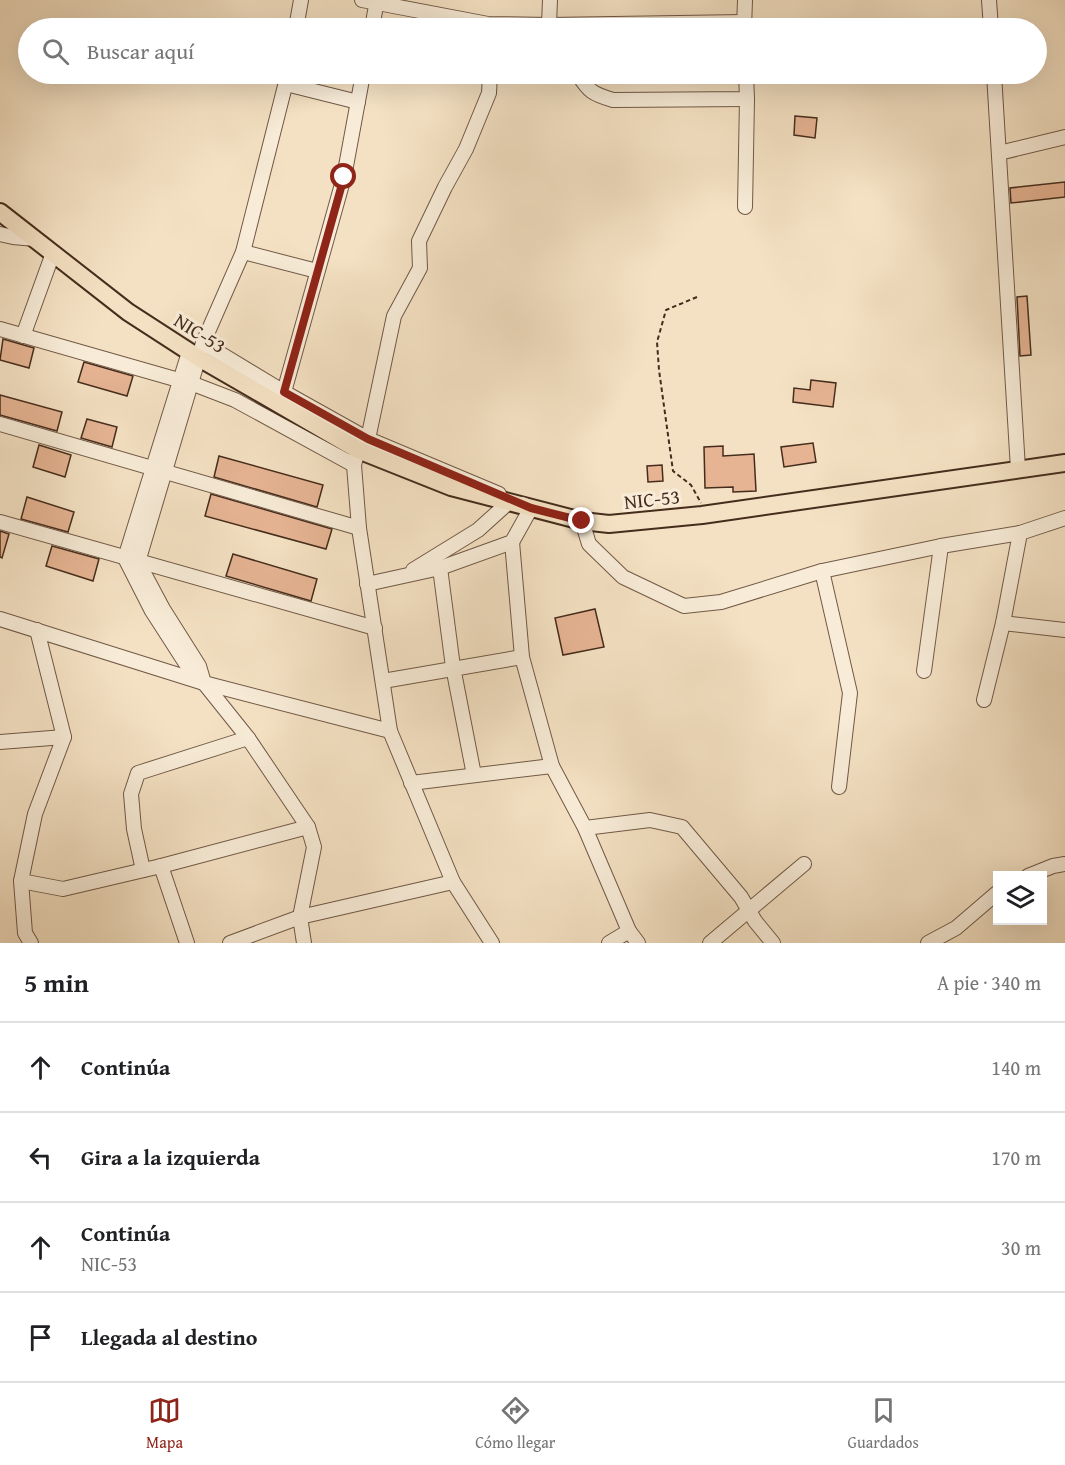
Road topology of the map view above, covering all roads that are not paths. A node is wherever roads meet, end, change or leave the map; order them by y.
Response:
1 (302, 0) edge
2 (550, 0) edge
3 (745, 0) edge
4 (989, 0) edge
5 (372, 1) edge
6 (298, 18) edge
7 (372, 18) edge
8 (451, 18) edge
9 (550, 18) edge
10 (744, 18) edge
11 (991, 18) edge
12 (286, 84) edge
13 (302, 84) edge
14 (361, 84) edge
15 (489, 84) edge
16 (584, 84) edge
17 (746, 84) edge
18 (995, 84) edge
19 (747, 99) junction
20 (358, 102) junction
21 (1065, 137) edge
22 (999, 153) junction
23 (745, 207) dead end
24 (0, 212) edge
25 (0, 234) edge
26 (35, 239) junction
27 (243, 252) junction
28 (53, 253) junction
29 (317, 271) junction
30 (0, 329) edge
31 (23, 336) junction
32 (197, 351) junction
33 (185, 381) junction
34 (284, 392) junction
35 (0, 424) edge
36 (360, 451) junction
37 (1065, 463) edge
38 (1018, 470) junction
39 (159, 471) junction
40 (509, 502) junction
41 (531, 508) junction
42 (1065, 518) edge
43 (582, 521) junction
44 (0, 522) edge
45 (359, 528) junction
46 (1020, 533) junction
47 (512, 542) junction
48 (941, 546) junction
49 (131, 560) junction
50 (440, 568) junction
51 (822, 571) junction
52 (403, 576) junction
53 (367, 584) junction
54 (0, 619) edge
55 (1003, 623) junction
56 (375, 628) junction
57 (37, 630) junction
58 (1065, 630) edge
59 (522, 657) junction
60 (453, 667) junction
61 (924, 671) dead end
62 (383, 681) junction
63 (204, 683) junction
64 (984, 700) dead end
65 (390, 731) junction
66 (64, 737) junction
67 (248, 738) junction
68 (0, 742) edge
69 (552, 766) junction
70 (474, 775) junction
71 (411, 783) junction
72 (839, 787) dead end
73 (308, 827) junction
74 (585, 828) junction
75 (804, 864) dead end
76 (1065, 864) edge
77 (160, 867) junction
78 (143, 870) junction
79 (1040, 871) edge
80 (21, 881) junction
81 (453, 882) junction
82 (993, 896) edge
83 (749, 911) junction
84 (300, 917) junction
85 (629, 931) junction
86 (31, 943) edge
87 (187, 943) edge
88 (230, 943) edge
89 (304, 943) edge
90 (492, 943) edge
91 (609, 943) edge
92 (638, 943) edge
93 (710, 943) edge
94 (773, 943) edge
95 (928, 943) edge

1 - 6 street
2 - 9 street
3 - 10 street
4 - 11 street
5 - 7 street
5 - 8 street
12 - 27 street
13 - 20 street
14 - 20 street
15 - 36 street
16 - 19 street
17 - 19 street
18 - 22 street
19 - 23 street
20 - 29 street
21 - 22 street
22 - 38 street
24 - 26 main road, NIC-53 / NIC-53
25 - 26 street
26 - 28 main road, NIC-53 / NIC-53
27 - 29 street
27 - 32 street
28 - 31 street
28 - 32 main road, NIC-53 / NIC-53
29 - 34 street
30 - 31 street
31 - 33 street
32 - 33 street
32 - 34 street
32 - 36 main road, NIC-53 / NIC-53
33 - 36 street
33 - 39 street
34 - 36 street
35 - 39 street
36 - 40 main road, NIC-53 / NIC-53
36 - 41 street
36 - 45 street
37 - 38 main road, NIC-53 / NIC-53
38 - 43 main road, NIC-53 / NIC-53
39 - 45 street
39 - 49 street
40 - 41 main road, NIC-53 / NIC-53
40 - 52 street
41 - 43 main road, NIC-53 / NIC-53
41 - 47 street
42 - 46 street
43 - 51 street
44 - 49 street
45 - 53 street
46 - 48 street
46 - 55 street
47 - 50 street
47 - 59 street
48 - 51 street
48 - 61 street
49 - 56 street
49 - 63 street
50 - 52 street
50 - 60 street
51 - 72 street
52 - 53 street
53 - 56 street
54 - 57 street
55 - 58 street
55 - 64 street
56 - 62 street
57 - 63 street
57 - 66 street
59 - 60 street
59 - 69 street
60 - 62 street
60 - 70 street
62 - 65 street
63 - 65 street
63 - 67 street
65 - 71 street
66 - 68 street
66 - 80 street
67 - 73 street
67 - 78 street
69 - 70 street
69 - 74 street
70 - 71 street
71 - 81 street
73 - 77 street
73 - 84 street
74 - 83 street
74 - 85 street
75 - 83 street
76 - 79 street
77 - 78 street
77 - 87 street
78 - 80 street
80 - 86 street
81 - 84 street
81 - 90 street
82 - 95 street
83 - 93 street
83 - 94 street
84 - 88 street
84 - 89 street
85 - 91 street
85 - 92 street

